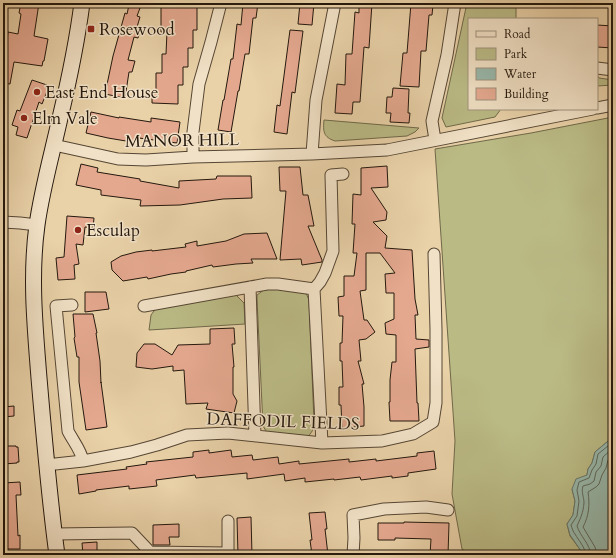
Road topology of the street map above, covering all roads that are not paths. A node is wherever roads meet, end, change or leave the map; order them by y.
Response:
1 (82, 3) edge
2 (221, 3) edge
3 (336, 3) edge
4 (455, 3) edge
5 (598, 68) edge
6 (613, 70) edge
7 (613, 105) edge
8 (598, 108) edge
9 (588, 110) edge
10 (434, 140) junction
11 (54, 145) junction
12 (312, 154) junction
13 (193, 158) junction
14 (343, 174) dead end
15 (3, 222) edge
16 (37, 225) junction
17 (434, 254) dead end
18 (250, 287) junction
19 (314, 289) junction
20 (72, 305) dead end
21 (144, 306) dead end
22 (255, 436) junction
23 (322, 443) junction
24 (83, 461) junction
25 (46, 465) junction
26 (448, 510) dead end
27 (228, 521) dead end
28 (54, 534) junction
29 (57, 555) edge
30 (354, 555) edge

1 - 11 main road
2 - 13 street
3 - 12 street
4 - 10 street
5 - 6 street
7 - 8 street
9 - 10 street, MANOR HILL
10 - 12 street, MANOR HILL
11 - 13 street, MANOR HILL
11 - 16 main road
12 - 13 street, MANOR HILL
14 - 19 street
15 - 16 street
16 - 25 main road
17 - 23 street, DAFFODIL FIELDS
18 - 19 street
18 - 21 street
18 - 22 street
19 - 23 street
20 - 24 street
22 - 23 street, DAFFODIL FIELDS
22 - 24 street, DAFFODIL FIELDS
24 - 25 street, DAFFODIL FIELDS
25 - 28 main road
26 - 30 street
27 - 28 street
28 - 29 main road

